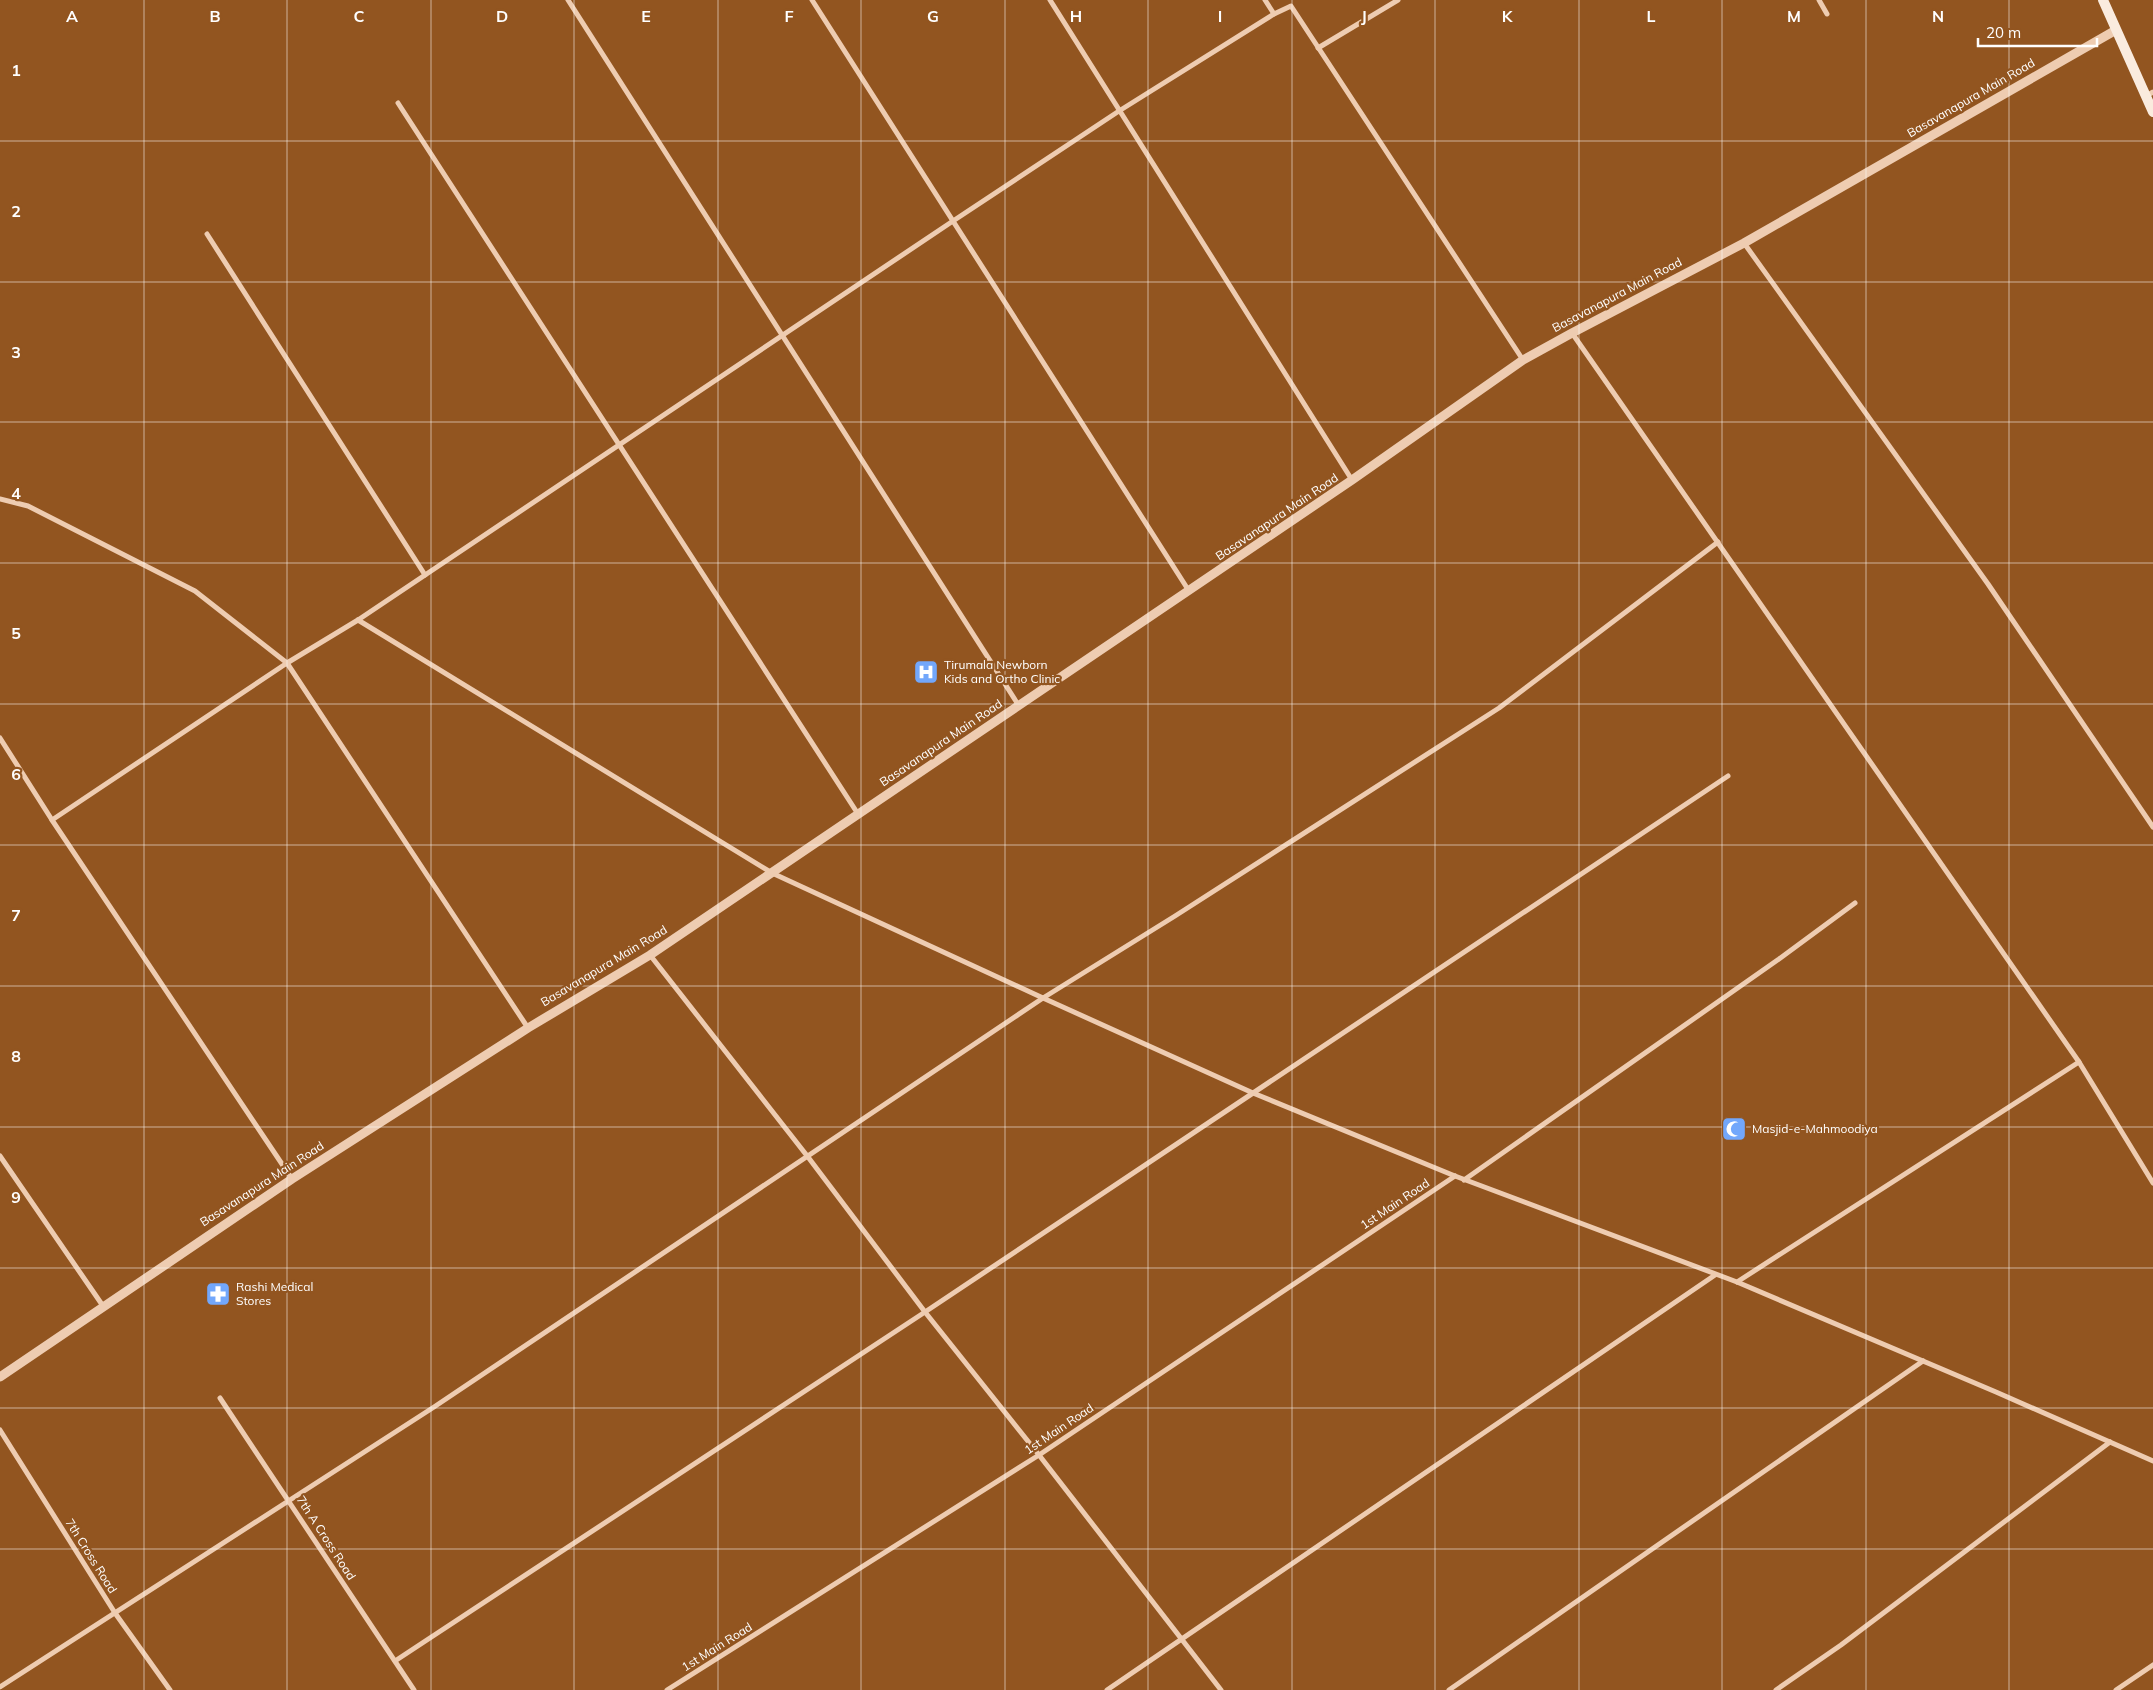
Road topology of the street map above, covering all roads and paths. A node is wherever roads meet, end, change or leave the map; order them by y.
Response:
1 (568, 0) edge
2 (812, 0) edge
3 (1050, 0) edge
4 (1265, 0) edge
5 (1398, 0) edge
6 (1819, 0) edge
7 (2102, 0) edge
8 (1274, 14) junction
9 (1827, 14) dead end
10 (2116, 30) junction
11 (1318, 48) junction
12 (2150, 94) edge
13 (398, 103) dead end
14 (1120, 111) junction
15 (2153, 112) edge
16 (953, 221) junction
17 (207, 234) dead end
18 (1744, 242) junction
19 (1572, 333) junction
20 (783, 337) junction
21 (1523, 360) junction
22 (619, 444) junction
23 (1352, 480) junction
24 (0, 499) edge
25 (1718, 542) junction
26 (425, 575) junction
27 (1189, 591) junction
28 (358, 620) junction
29 (287, 663) junction
30 (1019, 706) junction
31 (0, 738) edge
32 (1728, 776) dead end
33 (858, 814) junction
34 (52, 820) junction
35 (2153, 827) edge
36 (772, 873) junction
37 (1855, 903) dead end
38 (650, 955) junction
39 (1042, 998) junction
40 (528, 1028) junction
41 (2079, 1062) junction
42 (1253, 1093) junction
43 (0, 1156) edge
44 (808, 1157) junction
45 (1455, 1176) junction
46 (292, 1179) junction
47 (1464, 1180) junction
48 (2153, 1184) edge
49 (1715, 1274) junction
50 (1737, 1282) junction
51 (103, 1306) junction
52 (925, 1312) junction
53 (1923, 1361) junction
54 (0, 1377) edge
55 (220, 1398) dead end
56 (0, 1430) edge
57 (2110, 1442) junction
58 (1039, 1455) junction
59 (2153, 1461) edge
60 (290, 1501) junction
61 (115, 1612) junction
62 (1182, 1639) junction
63 (395, 1661) junction
64 (2153, 1665) edge
65 (0, 1687) edge
66 (170, 1690) edge
67 (414, 1690) edge
68 (667, 1690) edge
69 (1107, 1690) edge
70 (1221, 1690) edge
71 (1449, 1690) edge
72 (1776, 1690) edge
73 (2116, 1690) edge

1 - 20 street
2 - 16 street
3 - 14 street
4 - 8 street
5 - 11 street
6 - 9 street
7 - 10 main road
8 - 11 street
8 - 14 street
10 - 12 main road
10 - 18 street, Basavanapura Main Road
11 - 21 street
12 - 15 main road
13 - 22 street
14 - 16 street
14 - 23 street
16 - 20 street
16 - 27 street
17 - 26 street
18 - 19 street, Basavanapura Main Road
18 - 35 street
19 - 21 street, Basavanapura Main Road
19 - 25 street
20 - 22 street
20 - 30 street
21 - 23 street, Basavanapura Main Road
22 - 26 street
22 - 33 street
23 - 27 street, Basavanapura Main Road
24 - 29 street
25 - 39 street
25 - 41 street
26 - 28 street
27 - 30 street, Basavanapura Main Road
28 - 29 street
28 - 36 street
29 - 34 street
29 - 40 street
30 - 33 street, Basavanapura Main Road
31 - 34 street
32 - 42 street
33 - 36 street, Basavanapura Main Road
34 - 46 street
36 - 38 street, Basavanapura Main Road
36 - 39 street
37 - 47 street
38 - 40 street, Basavanapura Main Road
38 - 44 street
39 - 42 street
39 - 44 street
40 - 46 street, Basavanapura Main Road
41 - 48 street
41 - 50 street
42 - 45 street
42 - 52 street
43 - 51 street
44 - 52 street
44 - 60 street
45 - 47 street
45 - 58 street, 1st Main Road
46 - 51 street, Basavanapura Main Road
47 - 49 street
49 - 50 street
49 - 62 street
50 - 53 street
51 - 54 street, Basavanapura Main Road
52 - 58 street
52 - 63 street
53 - 57 street
53 - 71 street
55 - 60 street, 7th A Cross Road
56 - 61 street, 7th Cross Road
57 - 59 street
57 - 72 street
58 - 62 street
58 - 68 street, 1st Main Road
60 - 61 street
60 - 63 street, 7th A Cross Road
61 - 65 street
61 - 66 street, 7th Cross Road
62 - 69 street
62 - 70 street
63 - 67 street, 7th A Cross Road
64 - 73 street

